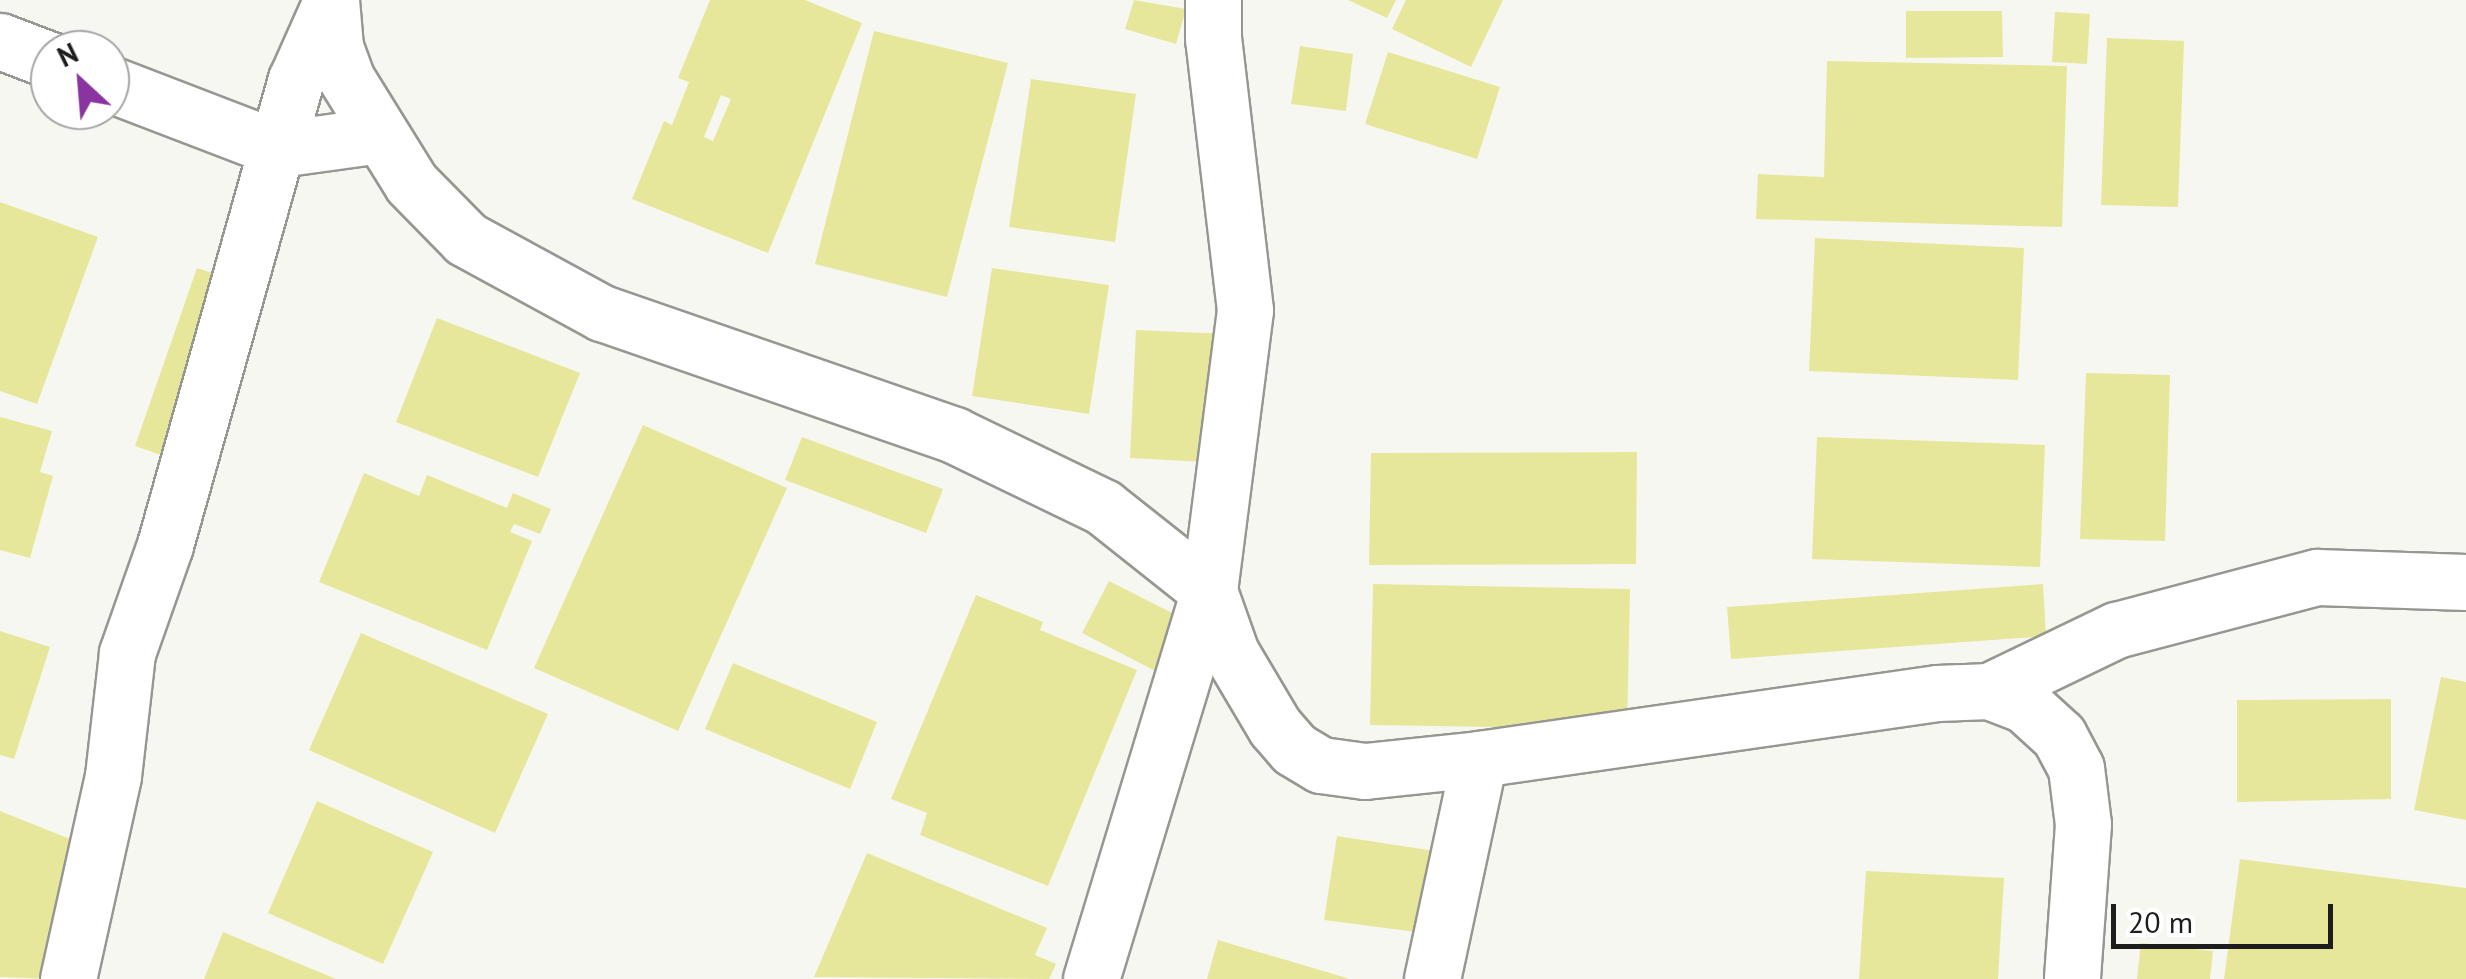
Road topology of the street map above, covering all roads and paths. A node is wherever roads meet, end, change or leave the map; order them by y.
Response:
1 (1213, 0) edge
2 (330, 3) edge
3 (0, 41) edge
4 (30, 52) edge
5 (130, 92) edge
6 (380, 136) junction
7 (279, 149) junction
8 (2466, 582) edge
9 (1208, 591) junction
10 (1990, 691) junction
11 (1479, 759) junction
12 (68, 979) edge
13 (1091, 979) edge
14 (1432, 979) edge
15 (2072, 979) edge

1 - 9 street
2 - 6 street
2 - 7 street
3 - 4 street
5 - 7 street
6 - 7 street
6 - 9 street
7 - 12 street
8 - 10 street
9 - 11 street
9 - 13 street
10 - 11 street
10 - 15 street
11 - 14 street

